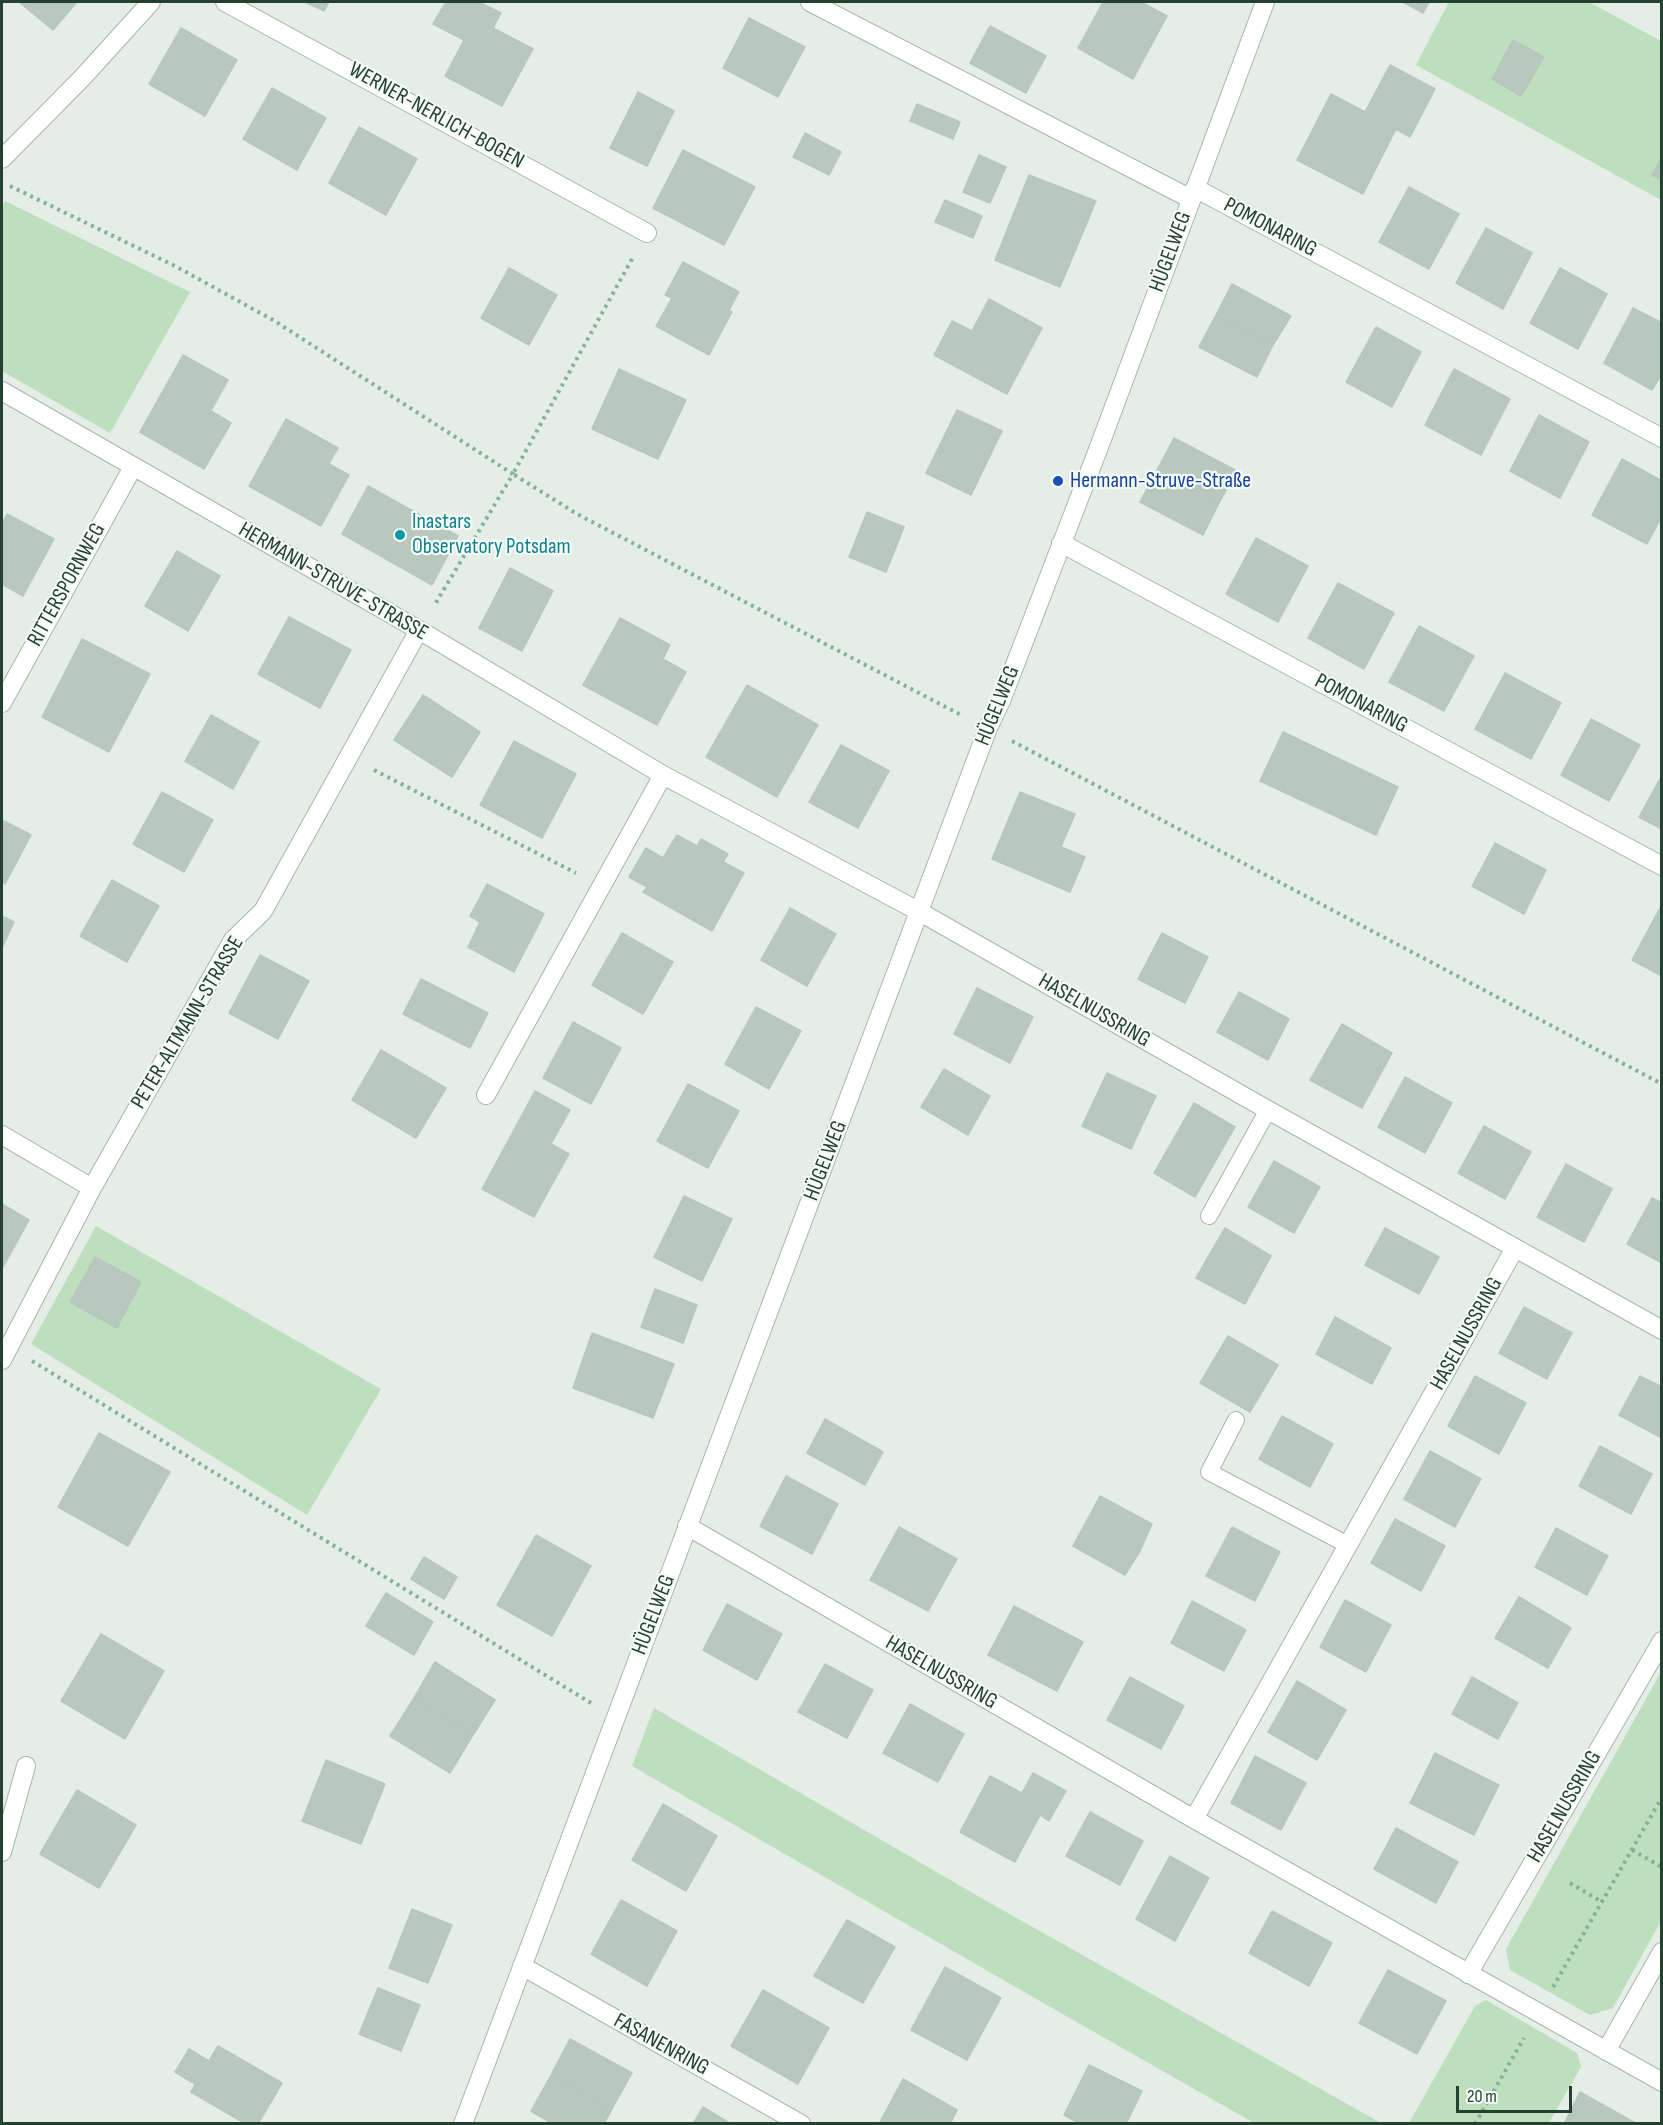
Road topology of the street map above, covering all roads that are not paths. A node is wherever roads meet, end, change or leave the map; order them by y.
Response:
1 (151, 2) edge
2 (225, 2) edge
3 (810, 2) edge
4 (1265, 2) edge
5 (2, 159) edge
6 (1193, 193) junction
7 (646, 232) dead end
8 (2, 391) edge
9 (1662, 438) edge
10 (133, 467) junction
11 (1061, 543) junction
12 (419, 630) junction
13 (2, 703) edge
14 (663, 775) junction
15 (1662, 866) edge
16 (920, 912) junction
17 (486, 1095) dead end
18 (1268, 1110) junction
19 (2, 1135) edge
20 (92, 1188) junction
21 (1209, 1216) dead end
22 (1515, 1248) junction
23 (1662, 1330) edge
24 (5, 1353) edge
25 (1236, 1420) dead end
26 (687, 1526) junction
27 (1348, 1545) junction
28 (1662, 1641) edge
29 (26, 1766) dead end
30 (1194, 1819) junction
31 (2, 1851) edge
32 (1662, 1952) edge
33 (522, 1966) junction
34 (1468, 1974) junction
35 (1606, 2051) junction
36 (1662, 2082) edge
37 (463, 2124) edge
38 (801, 2124) edge

1 - 5 street
2 - 7 street, WERNER-NERLICH-BOGEN
3 - 6 street, HÜGELWEG
4 - 6 street, HÜGELWEG
6 - 9 street, POMONARING
6 - 11 street, HÜGELWEG
8 - 10 street, HERMANN-STRUVE-STRASSE
10 - 12 street, HERMANN-STRUVE-STRASSE
10 - 13 street, RITTERSPORNWEG
11 - 15 street, POMONARING
11 - 16 street, HÜGELWEG
12 - 14 street, HERMANN-STRUVE-STRASSE
12 - 20 street, PETER-ALTMANN-STRASSE
14 - 16 street, HERMANN-STRUVE-STRASSE
14 - 17 street
16 - 18 street, HASELNUSSRING
16 - 26 street, HÜGELWEG
18 - 21 lane
18 - 22 street, HASELNUSSRING
19 - 20 street
20 - 24 street, PETER-ALTMANN-STRASSE
22 - 23 street, HASELNUSSRING
22 - 27 street, HASELNUSSRING
25 - 27 lane
26 - 30 street, HASELNUSSRING
26 - 33 street, HÜGELWEG
27 - 30 street, HASELNUSSRING
28 - 34 street, HASELNUSSRING
29 - 31 street
30 - 34 street, HASELNUSSRING
32 - 35 street
33 - 37 street, HÜGELWEG
33 - 38 street, FASANENRING
34 - 35 street, HASELNUSSRING
35 - 36 street, HASELNUSSRING

